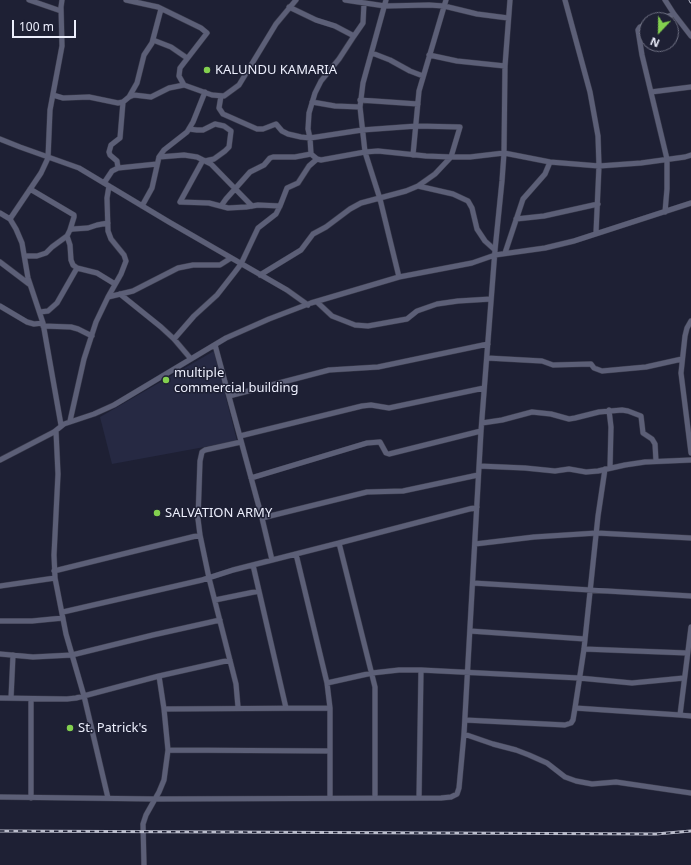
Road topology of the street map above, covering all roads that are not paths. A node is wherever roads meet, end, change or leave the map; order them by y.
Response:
1 (29, 0) edge
2 (62, 0) edge
3 (126, 0) edge
4 (296, 0) edge
5 (345, 0) edge
6 (386, 0) edge
7 (446, 0) edge
8 (510, 0) edge
9 (565, 0) edge
10 (665, 0) edge
11 (364, 3) junction
12 (416, 3) edge
13 (385, 6) junction
14 (444, 6) junction
15 (290, 7) junction
16 (161, 9) junction
17 (61, 11) junction
18 (673, 12) edge
19 (508, 18) junction
20 (679, 20) edge
21 (354, 36) junction
22 (691, 36) edge
23 (153, 40) junction
24 (642, 52) edge
25 (372, 53) junction
26 (429, 55) junction
27 (187, 58) junction
28 (505, 66) junction
29 (423, 76) junction
30 (184, 85) junction
31 (691, 87) edge
32 (204, 92) junction
33 (651, 92) junction
34 (53, 95) junction
35 (221, 96) junction
36 (129, 97) junction
37 (360, 100) junction
38 (123, 102) junction
39 (312, 102) junction
40 (418, 104) junction
41 (360, 107) junction
42 (417, 126) junction
43 (189, 129) junction
44 (362, 130) junction
45 (310, 138) junction
46 (0, 139) edge
47 (365, 152) junction
48 (504, 153) junction
49 (311, 154) junction
50 (413, 155) junction
51 (691, 155) edge
52 (160, 157) junction
53 (450, 157) junction
54 (48, 158) junction
55 (317, 159) junction
56 (667, 159) junction
57 (204, 160) junction
58 (550, 162) junction
59 (158, 164) junction
60 (599, 166) junction
61 (118, 168) junction
62 (106, 184) junction
63 (418, 186) junction
64 (30, 189) junction
65 (236, 189) junction
66 (380, 199) junction
67 (691, 203) edge
68 (598, 204) junction
69 (142, 206) junction
70 (221, 206) junction
71 (252, 206) junction
72 (280, 206) junction
73 (665, 212) junction
74 (0, 213) edge
75 (10, 219) junction
76 (516, 219) junction
77 (108, 224) junction
78 (70, 230) junction
79 (596, 233) junction
80 (67, 236) junction
81 (495, 252) junction
82 (505, 253) junction
83 (25, 256) junction
84 (231, 258) junction
85 (0, 262) edge
86 (241, 264) junction
87 (77, 268) junction
88 (260, 275) junction
89 (398, 277) junction
90 (30, 284) junction
91 (115, 284) junction
92 (120, 294) junction
93 (108, 297) junction
94 (491, 299) junction
95 (318, 302) junction
96 (308, 305) junction
97 (0, 306) edge
98 (40, 312) junction
99 (691, 321) edge
100 (43, 325) junction
101 (92, 336) junction
102 (174, 339) junction
103 (488, 344) junction
104 (215, 345) junction
105 (487, 358) junction
106 (191, 359) junction
107 (682, 359) junction
108 (484, 388) junction
109 (229, 396) junction
110 (609, 410) junction
111 (70, 421) junction
112 (482, 423) junction
113 (61, 425) junction
114 (56, 431) junction
115 (481, 431) junction
116 (240, 436) junction
117 (241, 442) junction
118 (691, 453) edge
119 (0, 460) edge
120 (691, 460) edge
121 (656, 461) junction
122 (479, 466) junction
123 (608, 469) junction
124 (478, 475) junction
125 (251, 478) junction
126 (477, 507) junction
127 (262, 518) junction
128 (597, 533) junction
129 (200, 535) junction
130 (691, 538) edge
131 (339, 543) junction
132 (475, 544) junction
133 (296, 554) junction
134 (272, 560) junction
135 (253, 565) junction
136 (54, 571) junction
137 (55, 578) junction
138 (210, 578) junction
139 (473, 583) junction
140 (0, 586) edge
141 (590, 590) junction
142 (259, 591) junction
143 (691, 596) edge
144 (215, 600) junction
145 (63, 615) junction
146 (220, 620) junction
147 (0, 621) edge
148 (691, 627) edge
149 (470, 631) junction
150 (585, 640) junction
151 (584, 649) junction
152 (0, 654) edge
153 (687, 654) junction
154 (13, 655) junction
155 (72, 655) junction
156 (230, 660) junction
157 (421, 670) junction
158 (372, 673) junction
159 (468, 673) junction
160 (159, 676) junction
161 (579, 678) junction
162 (684, 678) junction
163 (327, 683) junction
164 (84, 696) junction
165 (0, 698) edge
166 (11, 698) junction
167 (31, 699) junction
168 (238, 707) junction
169 (286, 708) junction
170 (330, 708) junction
171 (576, 708) junction
172 (164, 709) junction
173 (680, 715) junction
174 (691, 716) edge
175 (465, 720) junction
176 (464, 734) junction
177 (168, 750) junction
178 (330, 752) junction
179 (691, 793) edge
180 (0, 797) edge
181 (32, 798) junction
182 (108, 798) junction
183 (330, 798) junction
184 (375, 798) junction
185 (419, 798) junction
186 (155, 799) junction
187 (144, 865) edge

1 - 17 street
2 - 17 street
3 - 16 street
4 - 15 street
5 - 11 street
6 - 13 street
7 - 14 street
8 - 19 street
9 - 60 street
10 - 18 street
11 - 13 street
11 - 21 street
12 - 13 street
12 - 14 street
13 - 25 street
14 - 19 street
14 - 26 street
15 - 21 street
15 - 35 street
16 - 23 street
16 - 27 street
17 - 34 street
19 - 28 street
20 - 22 street
21 - 39 street
23 - 27 street
23 - 36 street
24 - 33 street
25 - 29 street
25 - 37 street
26 - 28 street
26 - 29 street
27 - 30 street
28 - 48 street
29 - 40 street
30 - 32 street
30 - 36 street
31 - 33 street
32 - 35 street
32 - 43 street
33 - 56 street
34 - 38 street
34 - 54 street
35 - 45 street
36 - 38 street
37 - 40 street
37 - 41 street
38 - 61 street
39 - 41 street
39 - 45 street
40 - 42 street
41 - 44 street
42 - 44 street
42 - 50 street
42 - 53 street
43 - 52 street
43 - 57 street
44 - 45 street
44 - 47 street
45 - 49 street
46 - 54 street
47 - 50 street
47 - 55 street
47 - 66 street
48 - 53 street
48 - 58 street
48 - 81 street
49 - 55 street
49 - 65 street
50 - 53 street
51 - 56 street
52 - 57 street
52 - 59 street
53 - 63 street
54 - 62 street
54 - 64 street
55 - 72 street
56 - 60 street
56 - 73 street
57 - 65 street
57 - 70 street
58 - 60 street
58 - 76 street
59 - 61 street
59 - 69 street
60 - 68 street
61 - 62 street
62 - 69 street
62 - 77 street
63 - 66 street
63 - 81 street
64 - 75 street
64 - 78 street
65 - 70 street
65 - 71 street
66 - 88 street
66 - 89 street
67 - 73 street
68 - 76 street
68 - 79 street
69 - 84 street
70 - 71 street
71 - 72 street
72 - 86 street
73 - 79 street
74 - 75 street
75 - 83 street
76 - 82 street
77 - 78 street
77 - 91 street
78 - 80 street
79 - 82 street
80 - 83 street
80 - 87 street
81 - 82 street
81 - 89 street
81 - 94 street
83 - 90 street
84 - 86 street
84 - 92 street
85 - 90 street
86 - 88 street
86 - 102 street
87 - 91 street
87 - 98 street
88 - 96 street
89 - 95 street
90 - 98 street
91 - 93 street
92 - 93 street
92 - 102 street
93 - 101 street
94 - 95 street
94 - 103 street
95 - 96 street
96 - 104 street
97 - 100 street
98 - 100 street
99 - 107 street
100 - 101 street
100 - 113 street
101 - 111 street
102 - 106 street
103 - 105 street
103 - 109 street
104 - 106 street
104 - 109 street
105 - 107 street
105 - 108 street
106 - 111 street
107 - 118 street
108 - 112 street
108 - 116 street
109 - 116 street
110 - 112 street
110 - 121 street
110 - 123 street
111 - 113 street
112 - 115 street
113 - 114 street
114 - 119 street
114 - 136 street
115 - 122 street
115 - 125 street
116 - 117 street
117 - 125 street
117 - 129 street
120 - 121 street
121 - 123 street
122 - 123 street
122 - 124 street
123 - 128 street
124 - 126 street
124 - 127 street
125 - 127 street
126 - 131 street
126 - 132 street
127 - 134 street
128 - 130 street
128 - 132 street
128 - 141 street
129 - 136 street
129 - 138 street
131 - 133 street
131 - 158 street
132 - 139 street
133 - 134 street
133 - 163 street
134 - 135 street
135 - 138 street
135 - 142 street
136 - 137 street
137 - 140 street
137 - 145 street
138 - 144 street
138 - 145 street
139 - 141 street
139 - 149 street
141 - 143 street
141 - 150 street
142 - 144 street
142 - 169 street
144 - 146 street
145 - 147 street
145 - 155 street
146 - 155 street
146 - 156 street
148 - 153 street
149 - 150 street
149 - 159 street
150 - 151 street
151 - 153 street
151 - 161 street
152 - 154 street
153 - 162 street
154 - 155 street
154 - 166 street
155 - 164 street
156 - 160 street
156 - 168 street
157 - 158 street
157 - 159 street
157 - 185 street
158 - 163 street
158 - 184 street
159 - 161 street
159 - 175 street
160 - 164 street
160 - 172 street
161 - 162 street
161 - 171 street
162 - 173 street
163 - 170 street
164 - 167 street
164 - 182 street
165 - 166 street
166 - 167 street
167 - 181 street
168 - 169 street
168 - 172 street
169 - 170 street
170 - 178 street
171 - 173 street
171 - 175 street
172 - 177 street
173 - 174 street
175 - 176 street
176 - 179 street
176 - 185 street
177 - 178 street
177 - 186 street
178 - 183 street
180 - 181 street
181 - 182 street
182 - 186 street
183 - 184 street
183 - 186 street
184 - 185 street
186 - 187 street

